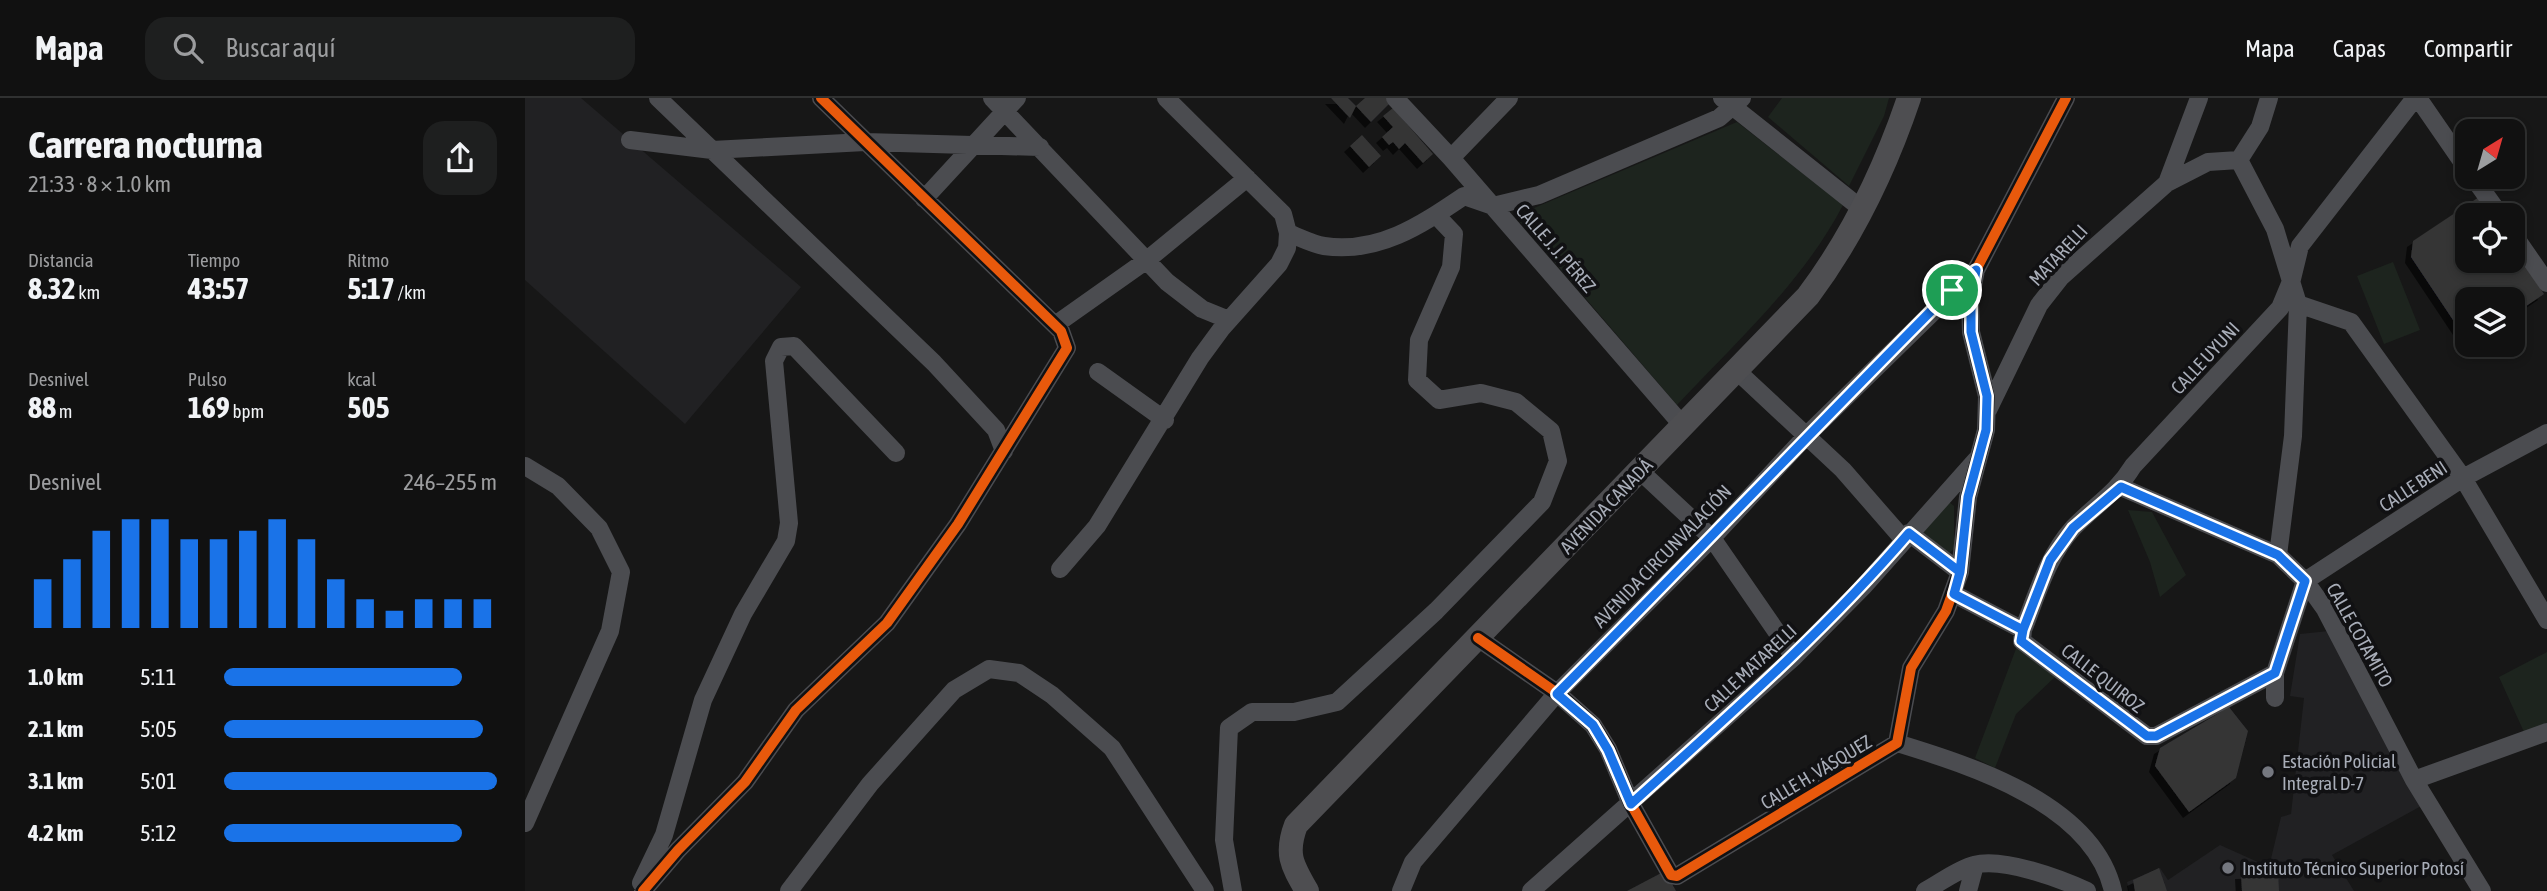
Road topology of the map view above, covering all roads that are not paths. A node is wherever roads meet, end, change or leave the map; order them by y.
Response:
1 (658, 98) edge
2 (821, 98) edge
3 (992, 98) edge
4 (1166, 98) edge
5 (1395, 98) edge
6 (1509, 98) edge
7 (1909, 98) edge
8 (2066, 98) edge
9 (2199, 98) edge
10 (2269, 98) edge
11 (2417, 98) edge
12 (1732, 101) edge
13 (1011, 105) edge
14 (2056, 107) edge
15 (629, 140) dead end
16 (865, 142) junction
17 (974, 145) junction
18 (1040, 147) junction
19 (712, 150) junction
20 (2455, 152) edge
21 (1451, 158) junction
22 (2239, 160) junction
23 (1247, 178) junction
24 (2167, 183) junction
25 (925, 199) junction
26 (1493, 206) junction
27 (1863, 210) junction
28 (1436, 215) junction
29 (1288, 233) junction
30 (2525, 251) edge
31 (1147, 260) junction
32 (1976, 270) junction
33 (2293, 279) junction
34 (2547, 283) edge
35 (2298, 304) junction
36 (1229, 320) junction
37 (1055, 325) junction
38 (1737, 371) junction
39 (1098, 372) dead end
40 (1986, 413) junction
41 (1165, 420) junction
42 (1684, 426) junction
43 (2547, 433) edge
44 (1808, 435) junction
45 (1004, 451) junction
46 (896, 453) dead end
47 (1979, 457) junction
48 (525, 466) edge
49 (1640, 471) junction
50 (2463, 478) junction
51 (2121, 487) junction
52 (1906, 537) junction
53 (1712, 538) junction
54 (2278, 555) junction
55 (1060, 569) dead end
56 (1960, 572) junction
57 (2305, 581) junction
58 (1954, 594) junction
59 (2547, 620) edge
60 (2022, 636) junction
61 (1478, 638) junction
62 (1794, 657) junction
63 (2275, 673) junction
64 (1557, 694) junction
65 (2275, 698) dead end
66 (2547, 732) edge
67 (1897, 743) junction
68 (2414, 780) junction
69 (1631, 804) junction
70 (525, 823) edge
71 (1975, 865) junction
72 (637, 891) edge
73 (643, 891) edge
74 (789, 891) edge
75 (1205, 891) edge
76 (1234, 891) edge
77 (1307, 891) edge
78 (1401, 891) edge
79 (1531, 891) edge
80 (1925, 891) edge
81 (1968, 891) edge
82 (2087, 891) edge
83 (2113, 891) edge
84 (2481, 891) edge

1 - 19 street
2 - 16 street
3 - 13 street
4 - 23 street
5 - 21 street, CALLE J. J. PÉREZ
6 - 21 street
7 - 27 highway, AVENIDA CANADÁ
8 - 14 street
9 - 24 street
10 - 22 street
11 - 20 street
11 - 33 street, CALLE UYUNI
12 - 26 street
12 - 27 street
13 - 17 street
13 - 18 street
14 - 32 street
15 - 19 street
16 - 17 street
16 - 19 street
16 - 25 street
17 - 18 street
17 - 25 street
18 - 31 street
19 - 45 street
21 - 26 street, CALLE J. J. PÉREZ
22 - 24 street, MATARELLI
22 - 33 street
23 - 29 street
23 - 31 street
24 - 40 street, MATARELLI
25 - 37 street
26 - 28 street
26 - 42 street, CALLE J. J. PÉREZ
27 - 38 highway, AVENIDA CANADÁ
28 - 29 street
28 - 76 street
29 - 36 street
30 - 34 street
31 - 36 street
31 - 37 street
32 - 40 street, CALLE H. VÁSQUEZ
32 - 44 street, AVENIDA CIRCUNVALACIÓN
33 - 35 street
33 - 51 street, CALLE UYUNI
35 - 50 street
35 - 54 street
36 - 41 street
37 - 45 street
38 - 42 highway, AVENIDA CANADÁ
38 - 44 street
39 - 41 street
40 - 47 street, CALLE H. VÁSQUEZ
41 - 55 street
42 - 49 highway, AVENIDA CANADÁ
43 - 50 street, CALLE BENI
44 - 52 street
44 - 53 street, AVENIDA CIRCUNVALACIÓN
45 - 73 street
46 - 72 street
47 - 52 street, CALLE MATARELLI
47 - 56 street, CALLE H. VÁSQUEZ
48 - 70 street
49 - 53 street
49 - 61 highway, AVENIDA CANADÁ
50 - 57 street, CALLE BENI
50 - 59 street
51 - 54 street, CALLE COTAMITO
51 - 60 street, CALLE UYUNI
52 - 56 street
52 - 62 street, CALLE MATARELLI
53 - 62 street
53 - 64 street, AVENIDA CIRCUNVALACIÓN
54 - 57 street, CALLE COTAMITO
56 - 58 street, CALLE H. VÁSQUEZ
57 - 63 street
57 - 68 street, CALLE COTAMITO
58 - 60 street, CALLE QUIROZ
58 - 67 street, CALLE H. VÁSQUEZ
60 - 63 street, CALLE QUIROZ
61 - 64 street
61 - 77 highway, AVENIDA CANADÁ
62 - 69 street, CALLE MATARELLI
63 - 65 street
64 - 69 street
64 - 78 street, AVENIDA CIRCUNVALACIÓN
66 - 68 street
67 - 69 street, CALLE H. VÁSQUEZ
67 - 83 street
68 - 84 street, CALLE COTAMITO
69 - 79 street, CALLE MATARELLI
71 - 80 street
71 - 81 street
71 - 82 street
74 - 75 street

